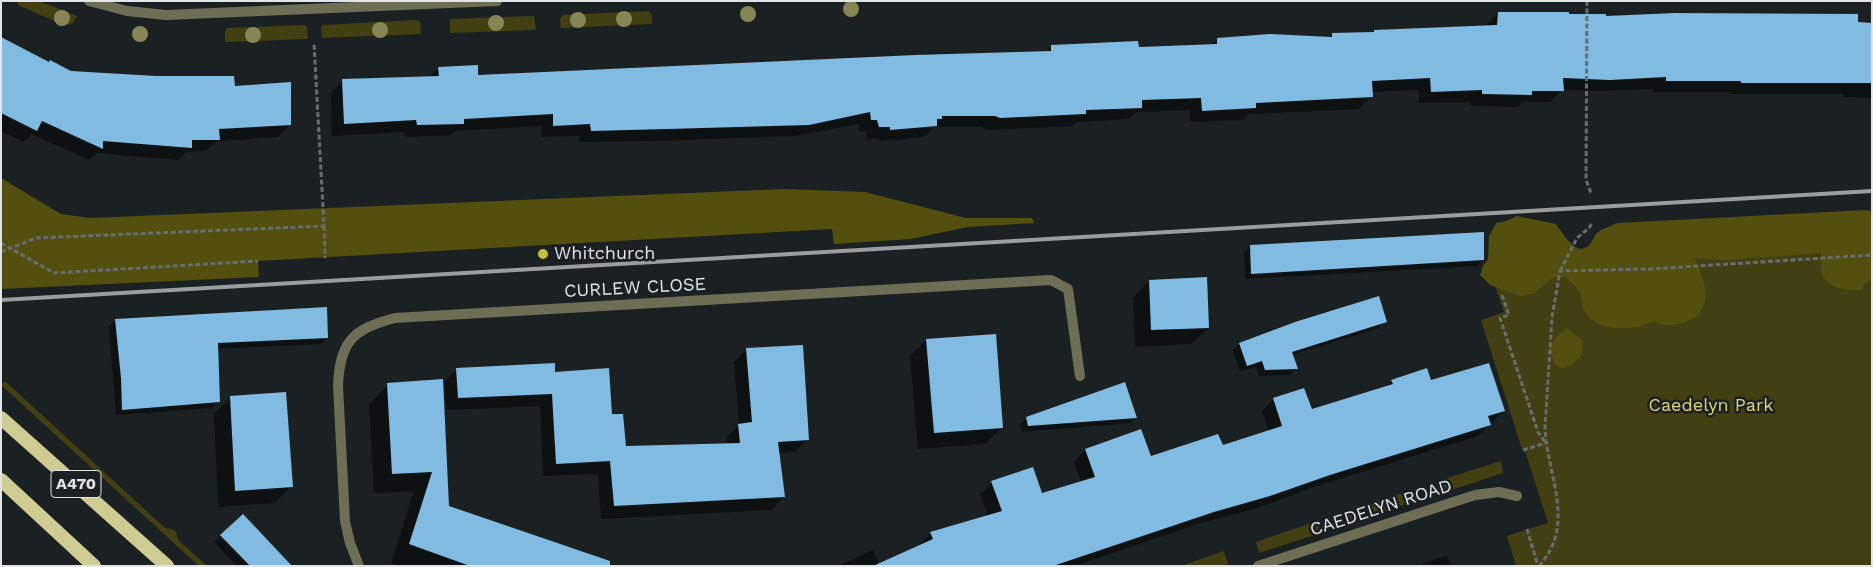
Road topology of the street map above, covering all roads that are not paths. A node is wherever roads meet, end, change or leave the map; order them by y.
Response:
1 (89, 1) edge
2 (497, 1) edge
3 (1080, 376) dead end
4 (1, 418) edge
5 (1, 480) edge
6 (1517, 496) dead end
7 (94, 566) edge
8 (167, 566) edge
9 (359, 566) edge
10 (1258, 566) edge

1 - 2 street
3 - 9 street, CURLEW CLOSE
4 - 8 highway, A470
5 - 7 highway, A470
6 - 10 street, CAEDELYN ROAD

